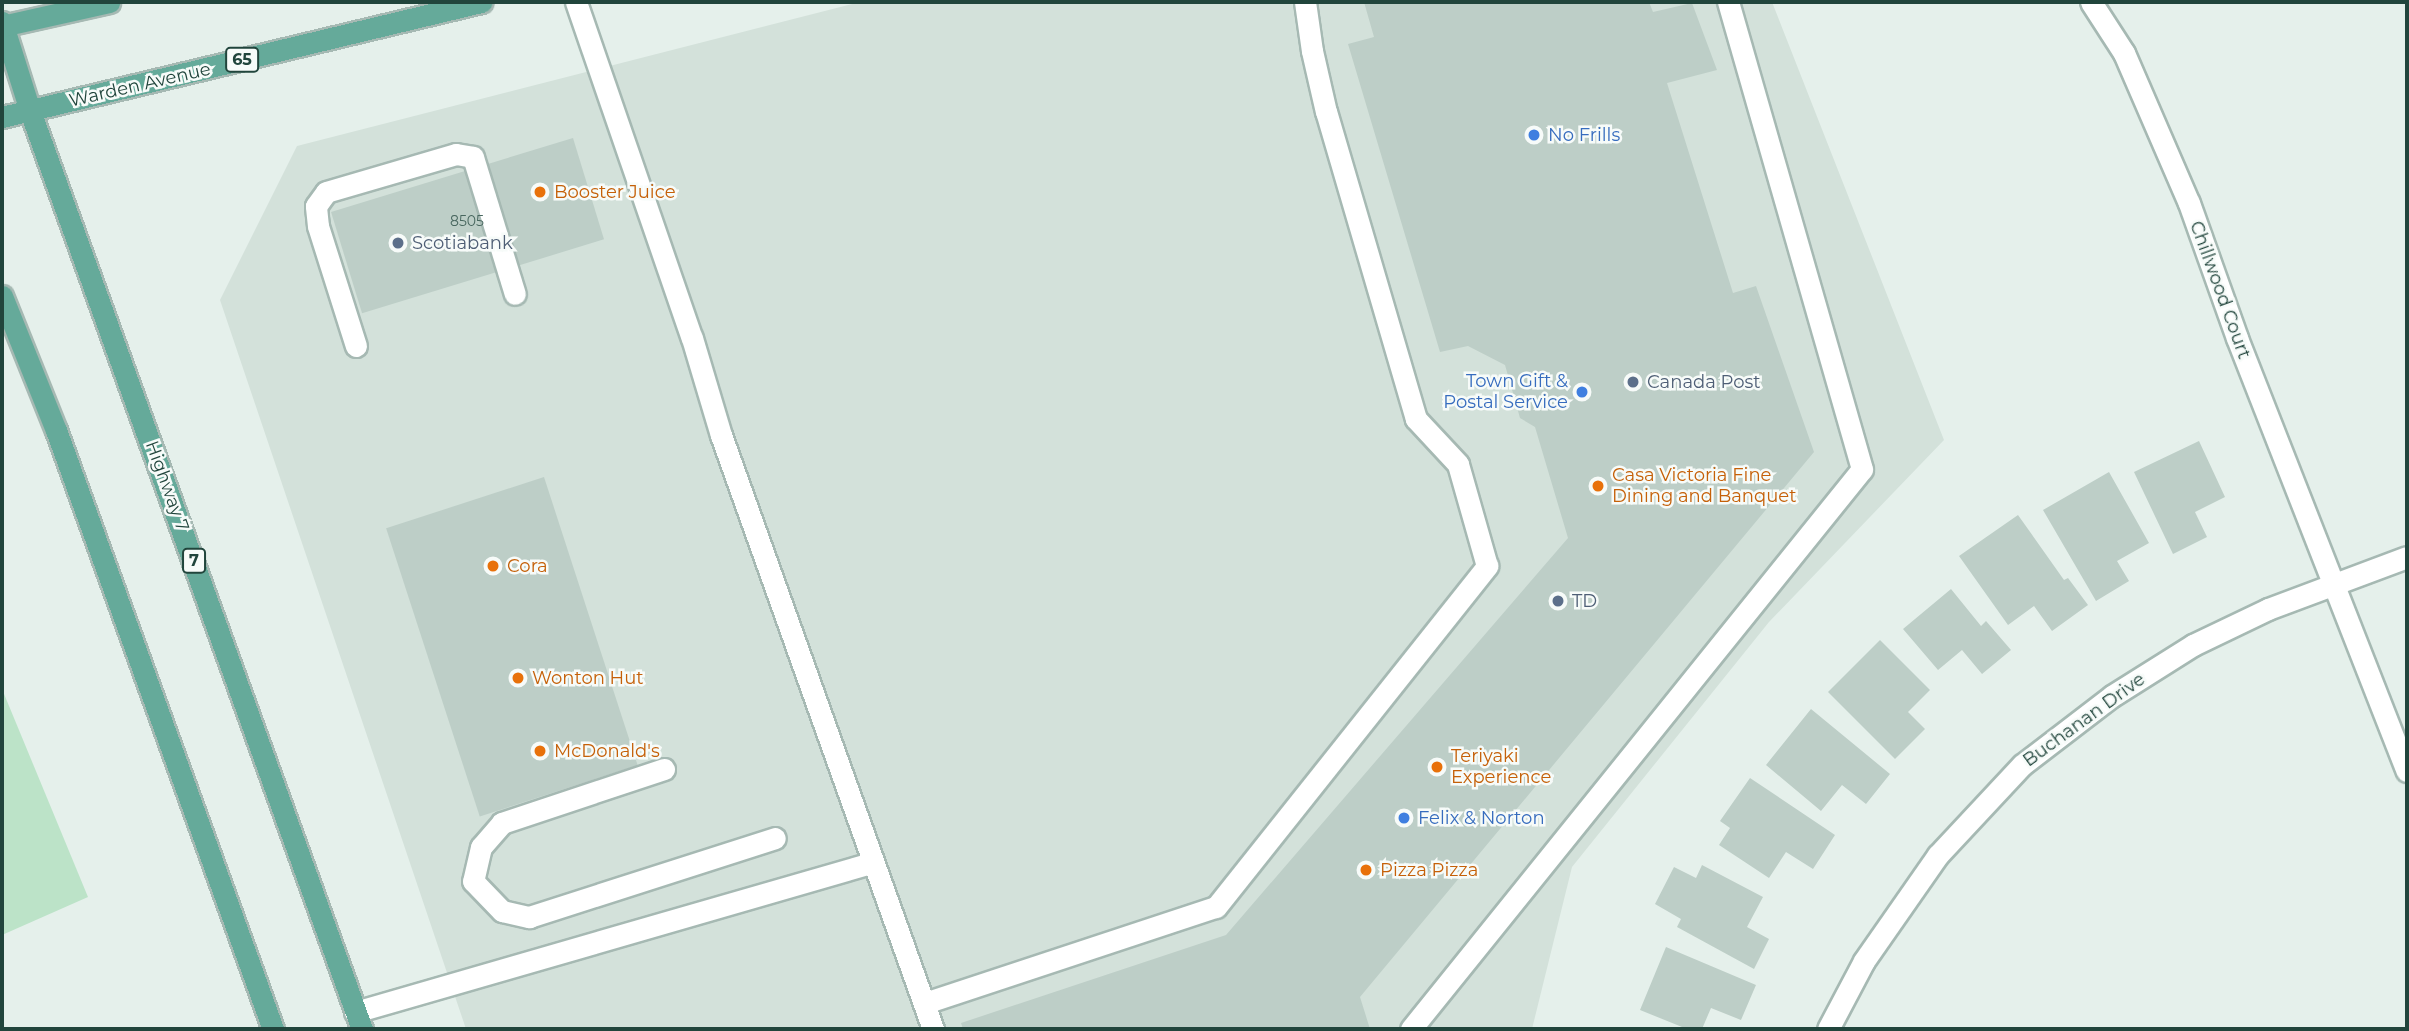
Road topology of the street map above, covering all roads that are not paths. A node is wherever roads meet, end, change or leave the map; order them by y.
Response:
1 (109, 2) edge
2 (481, 2) edge
3 (576, 2) edge
4 (1305, 2) edge
5 (1728, 2) edge
6 (2091, 2) edge
7 (2, 25) edge
8 (30, 111) junction
9 (2, 117) edge
10 (515, 294) dead end
11 (2, 296) edge
12 (356, 346) dead end
13 (2407, 557) edge
14 (2334, 585) junction
15 (664, 769) dead end
16 (2407, 771) edge
17 (775, 838) dead end
18 (871, 863) junction
19 (925, 1003) junction
20 (359, 1021) edge
21 (273, 1029) edge
22 (933, 1029) edge
23 (1411, 1029) edge
24 (1828, 1029) edge

1 - 7 main road
2 - 8 main road, Warden Avenue / 65
3 - 18 street
4 - 19 street
5 - 23 street
6 - 14 street, Chillwood Court
7 - 8 main road, Highway 7 / 7
8 - 9 main road, Warden Avenue / 65
8 - 20 main road, Highway 7 / 7
10 - 12 street
11 - 21 main road
13 - 14 street, Buchanan Drive
14 - 16 street, Chillwood Court
14 - 24 street, Buchanan Drive
15 - 17 street
18 - 19 street
18 - 20 street
19 - 22 street

